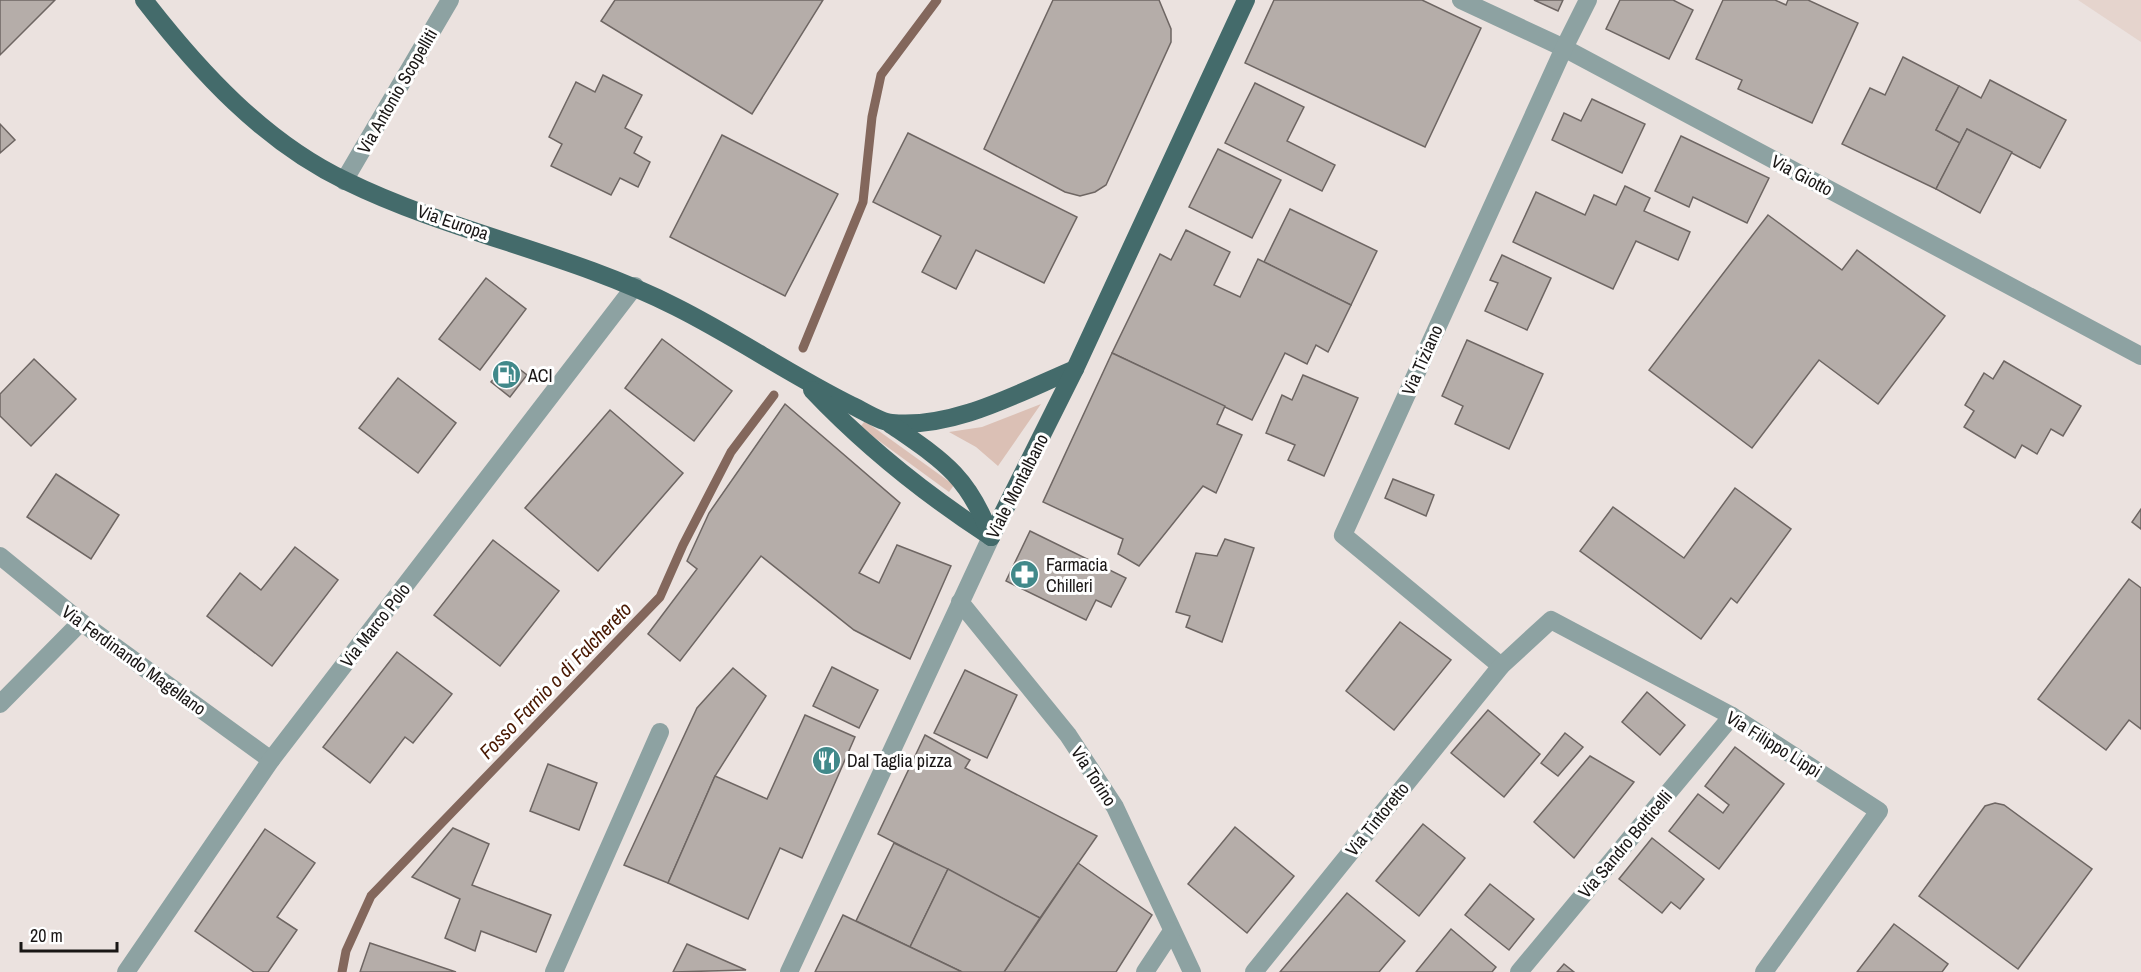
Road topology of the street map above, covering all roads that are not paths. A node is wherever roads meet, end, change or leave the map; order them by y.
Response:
1 (144, 0) edge
2 (450, 0) edge
3 (1246, 0) edge
4 (1461, 0) edge
5 (1588, 0) edge
6 (1564, 48) junction
7 (345, 181) junction
8 (635, 286) junction
9 (2141, 356) edge
10 (1075, 369) junction
11 (804, 382) junction
12 (890, 423) junction
13 (991, 537) junction
14 (0, 556) edge
15 (960, 602) junction
16 (81, 622) junction
17 (1501, 666) junction
18 (0, 704) edge
19 (1732, 716) junction
20 (660, 732) dead end
21 (271, 760) junction
22 (1172, 931) junction
23 (126, 972) edge
24 (554, 972) edge
25 (789, 972) edge
26 (1145, 972) edge
27 (1192, 972) edge
28 (1254, 972) edge
29 (1519, 972) edge
30 (1764, 972) edge

1 - 7 main road, Via Europa
2 - 7 street, Via Antonio Scopelliti
3 - 10 main road, Viale Montalbano
4 - 6 street, Via Giotto
5 - 6 street, Via Tiziano
6 - 9 street, Via Giotto
6 - 17 street, Via Tiziano
7 - 8 main road, Via Europa
8 - 11 main road, Via Europa
8 - 21 street, Via Marco Polo
10 - 12 main road
10 - 13 main road, Viale Montalbano
11 - 12 main road
11 - 13 main road
12 - 13 main road
13 - 15 street, Viale Montalbano
14 - 16 street, Via Ferdinando Magellano
15 - 22 street, Via Torino
15 - 25 street, Viale Montalbano
16 - 18 street
16 - 21 street, Via Ferdinando Magellano
17 - 19 street, Via Filippo Lippi
17 - 28 street, Via Tintoretto
19 - 29 street, Via Sandro Botticelli
19 - 30 street, Via Filippo Lippi
20 - 24 street
21 - 23 street, Via Marco Polo
22 - 26 street
22 - 27 street, Via Torino

